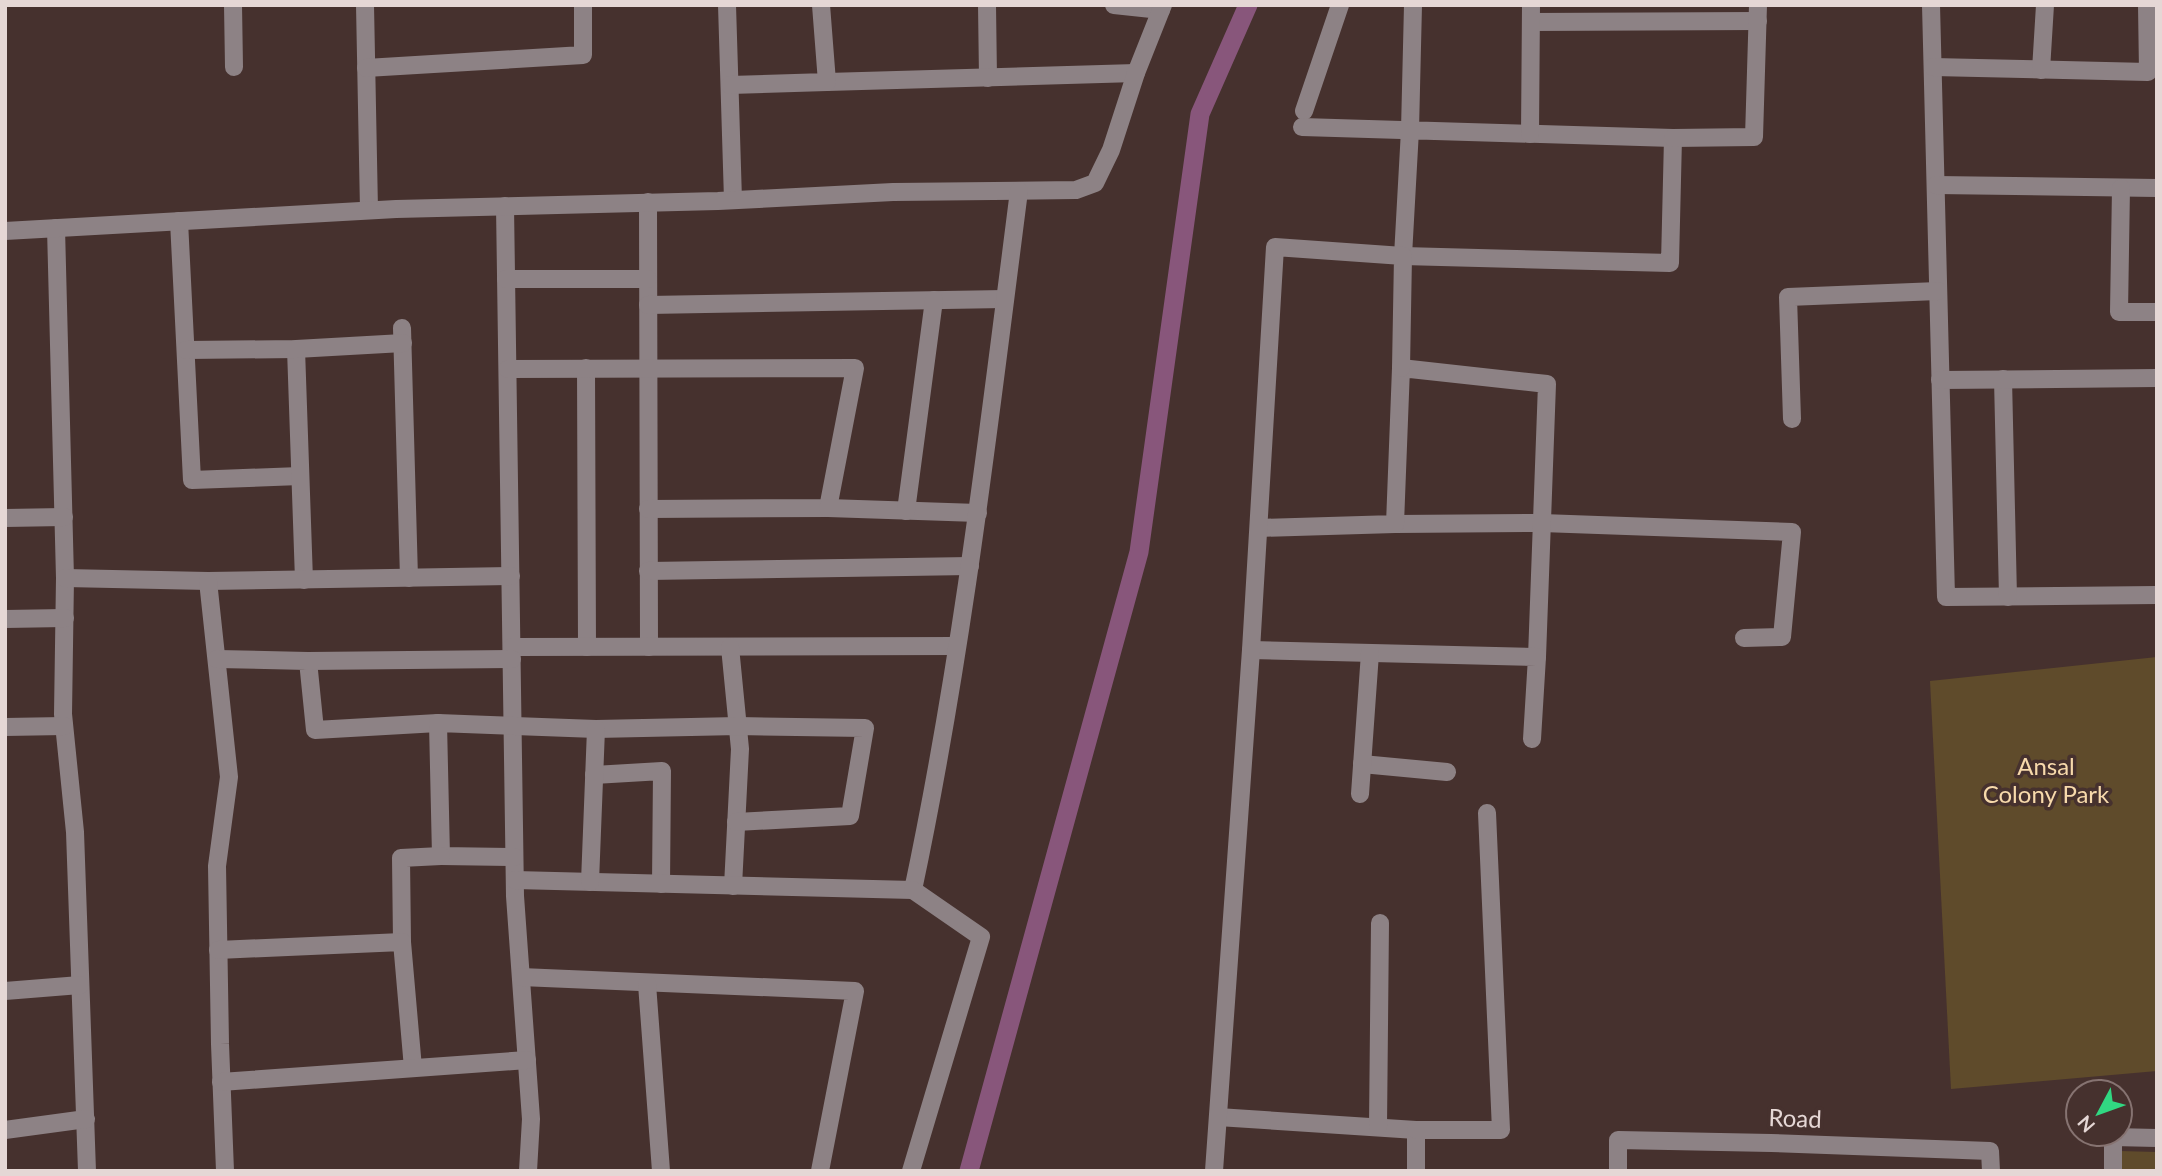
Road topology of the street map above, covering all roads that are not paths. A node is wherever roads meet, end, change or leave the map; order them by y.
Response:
1 (233, 5) edge
2 (365, 5) edge
3 (583, 5) edge
4 (727, 5) edge
5 (821, 5) edge
6 (987, 5) edge
7 (1114, 5) edge
8 (1340, 5) edge
9 (1413, 5) edge
10 (1931, 5) edge
11 (2045, 5) edge
12 (2147, 5) edge
13 (1162, 8) edge
14 (1758, 13) edge
15 (1531, 14) edge
16 (234, 66) dead end
17 (1933, 67) junction
18 (366, 68) junction
19 (2041, 70) junction
20 (2152, 72) edge
21 (1136, 73) junction
22 (988, 78) junction
23 (827, 82) junction
24 (730, 85) junction
25 (1410, 130) junction
26 (1530, 134) junction
27 (1673, 138) junction
28 (1936, 186) junction
29 (2121, 188) junction
30 (2157, 188) edge
31 (1018, 191) junction
32 (733, 200) junction
33 (648, 202) junction
34 (505, 206) junction
35 (369, 210) junction
36 (179, 221) junction
37 (56, 228) junction
38 (5, 231) edge
39 (1403, 256) junction
40 (506, 279) junction
41 (648, 279) junction
42 (1938, 291) junction
43 (1005, 299) junction
44 (934, 300) junction
45 (648, 305) junction
46 (2157, 312) edge
47 (296, 349) junction
48 (186, 350) junction
49 (648, 367) junction
50 (586, 368) junction
51 (1401, 368) junction
52 (508, 369) junction
53 (2157, 378) edge
54 (2003, 379) junction
55 (1940, 380) junction
56 (1792, 419) dead end
57 (300, 476) junction
58 (828, 508) junction
59 (648, 509) junction
60 (906, 511) junction
61 (978, 513) junction
62 (64, 517) junction
63 (5, 518) edge
64 (1542, 523) junction
65 (1395, 524) junction
66 (1259, 528) junction
67 (970, 566) junction
68 (649, 571) junction
69 (510, 576) junction
70 (65, 578) junction
71 (410, 578) junction
72 (304, 580) junction
73 (208, 582) junction
74 (2157, 595) edge
75 (2008, 597) junction
76 (65, 618) junction
77 (5, 619) edge
78 (1744, 638) dead end
79 (957, 646) junction
80 (587, 647) junction
81 (649, 647) junction
82 (730, 647) junction
83 (1251, 650) junction
84 (512, 653) junction
85 (1370, 653) junction
86 (1537, 657) junction
87 (217, 659) junction
88 (308, 661) junction
89 (438, 723) junction
90 (513, 725) junction
91 (64, 726) junction
92 (738, 726) junction
93 (5, 727) edge
94 (596, 729) junction
95 (1532, 739) dead end
96 (1362, 764) junction
97 (1447, 772) dead end
98 (594, 775) junction
99 (1360, 794) dead end
100 (1487, 813) dead end
101 (736, 822) junction
102 (441, 856) junction
103 (514, 858) junction
104 (514, 880) junction
105 (590, 882) junction
106 (661, 884) junction
107 (733, 886) junction
108 (913, 890) junction
109 (1380, 923) dead end
110 (402, 942) junction
111 (218, 950) junction
112 (521, 977) junction
113 (648, 984) junction
114 (80, 985) junction
115 (5, 991) edge
116 (527, 1060) junction
117 (413, 1068) junction
118 (221, 1082) junction
119 (1218, 1117) junction
120 (86, 1119) junction
121 (1378, 1127) junction
122 (1416, 1129) junction
123 (5, 1130) edge
124 (2157, 1138) edge
125 (1991, 1166) edge
126 (88, 1171) edge
127 (225, 1171) edge
128 (528, 1171) edge
129 (660, 1171) edge
130 (820, 1171) edge
131 (911, 1171) edge
132 (1214, 1171) edge
133 (1416, 1171) edge
134 (1618, 1171) edge
135 (2113, 1171) edge

1 - 16 street
2 - 18 street
3 - 18 street
4 - 24 street
5 - 23 street
6 - 22 street
7 - 13 street
8 - 25 street
9 - 25 street
10 - 17 street
11 - 19 street
12 - 20 street
13 - 21 street
14 - 15 street
14 - 27 street
15 - 26 street
17 - 19 street
17 - 28 street
18 - 35 street
19 - 20 street
21 - 22 street
21 - 31 street
22 - 23 street
23 - 24 street
24 - 32 street
25 - 26 street
25 - 39 street
26 - 27 street
27 - 39 street
28 - 29 street
28 - 42 street
29 - 30 street
29 - 46 street
31 - 32 street
31 - 43 street
32 - 33 street
33 - 34 street
33 - 41 street
34 - 35 street
34 - 40 street
35 - 36 street
36 - 37 street
36 - 48 street
37 - 38 street
37 - 62 street
39 - 51 street
39 - 66 street
40 - 41 street
40 - 52 street
41 - 45 street
42 - 55 street
42 - 56 street
43 - 44 street
43 - 61 street
44 - 45 street
44 - 60 street
45 - 49 street
47 - 48 street
47 - 57 street
47 - 71 street
48 - 57 street
49 - 50 street
49 - 58 street
49 - 59 street
50 - 52 street
50 - 80 street
51 - 64 street
51 - 65 street
52 - 69 street
53 - 54 street
54 - 55 street
54 - 75 street
55 - 75 street
57 - 72 street
58 - 59 street
58 - 60 street
59 - 68 street
60 - 61 street
61 - 67 street
62 - 63 street
62 - 70 street
64 - 65 street
64 - 78 street
64 - 86 street
65 - 66 street
66 - 83 street
67 - 68 street
67 - 79 street
68 - 81 street
69 - 71 street
69 - 84 street
70 - 73 street
70 - 76 street
71 - 72 street
72 - 73 street
73 - 87 street
74 - 75 street
76 - 77 street
76 - 91 street
79 - 82 street
79 - 108 street
80 - 81 street
80 - 84 street
81 - 82 street
82 - 92 street
83 - 85 street
83 - 119 street
84 - 88 street
84 - 90 street
85 - 86 street
85 - 96 street
86 - 95 street
87 - 88 street
87 - 111 street
88 - 89 street
89 - 90 street
89 - 102 street
90 - 94 street
90 - 103 street
91 - 93 street
91 - 114 street
92 - 94 street
92 - 101 street
92 - 101 street
94 - 98 street
96 - 97 street
96 - 99 street
98 - 105 street
98 - 106 street
100 - 122 street
101 - 107 street
102 - 103 street
102 - 110 street
103 - 104 street
104 - 105 street
104 - 112 street
105 - 106 street
106 - 107 street
107 - 108 street
108 - 131 street
109 - 121 street
110 - 111 street
110 - 117 street
111 - 118 street
112 - 113 street
112 - 116 street
113 - 129 street
113 - 130 street
114 - 115 street
114 - 120 street
116 - 117 street
116 - 128 street
117 - 118 street
118 - 127 street
119 - 121 street
119 - 132 street
120 - 123 street
120 - 126 street
121 - 122 street
122 - 133 street
124 - 135 street
125 - 134 street, Road

